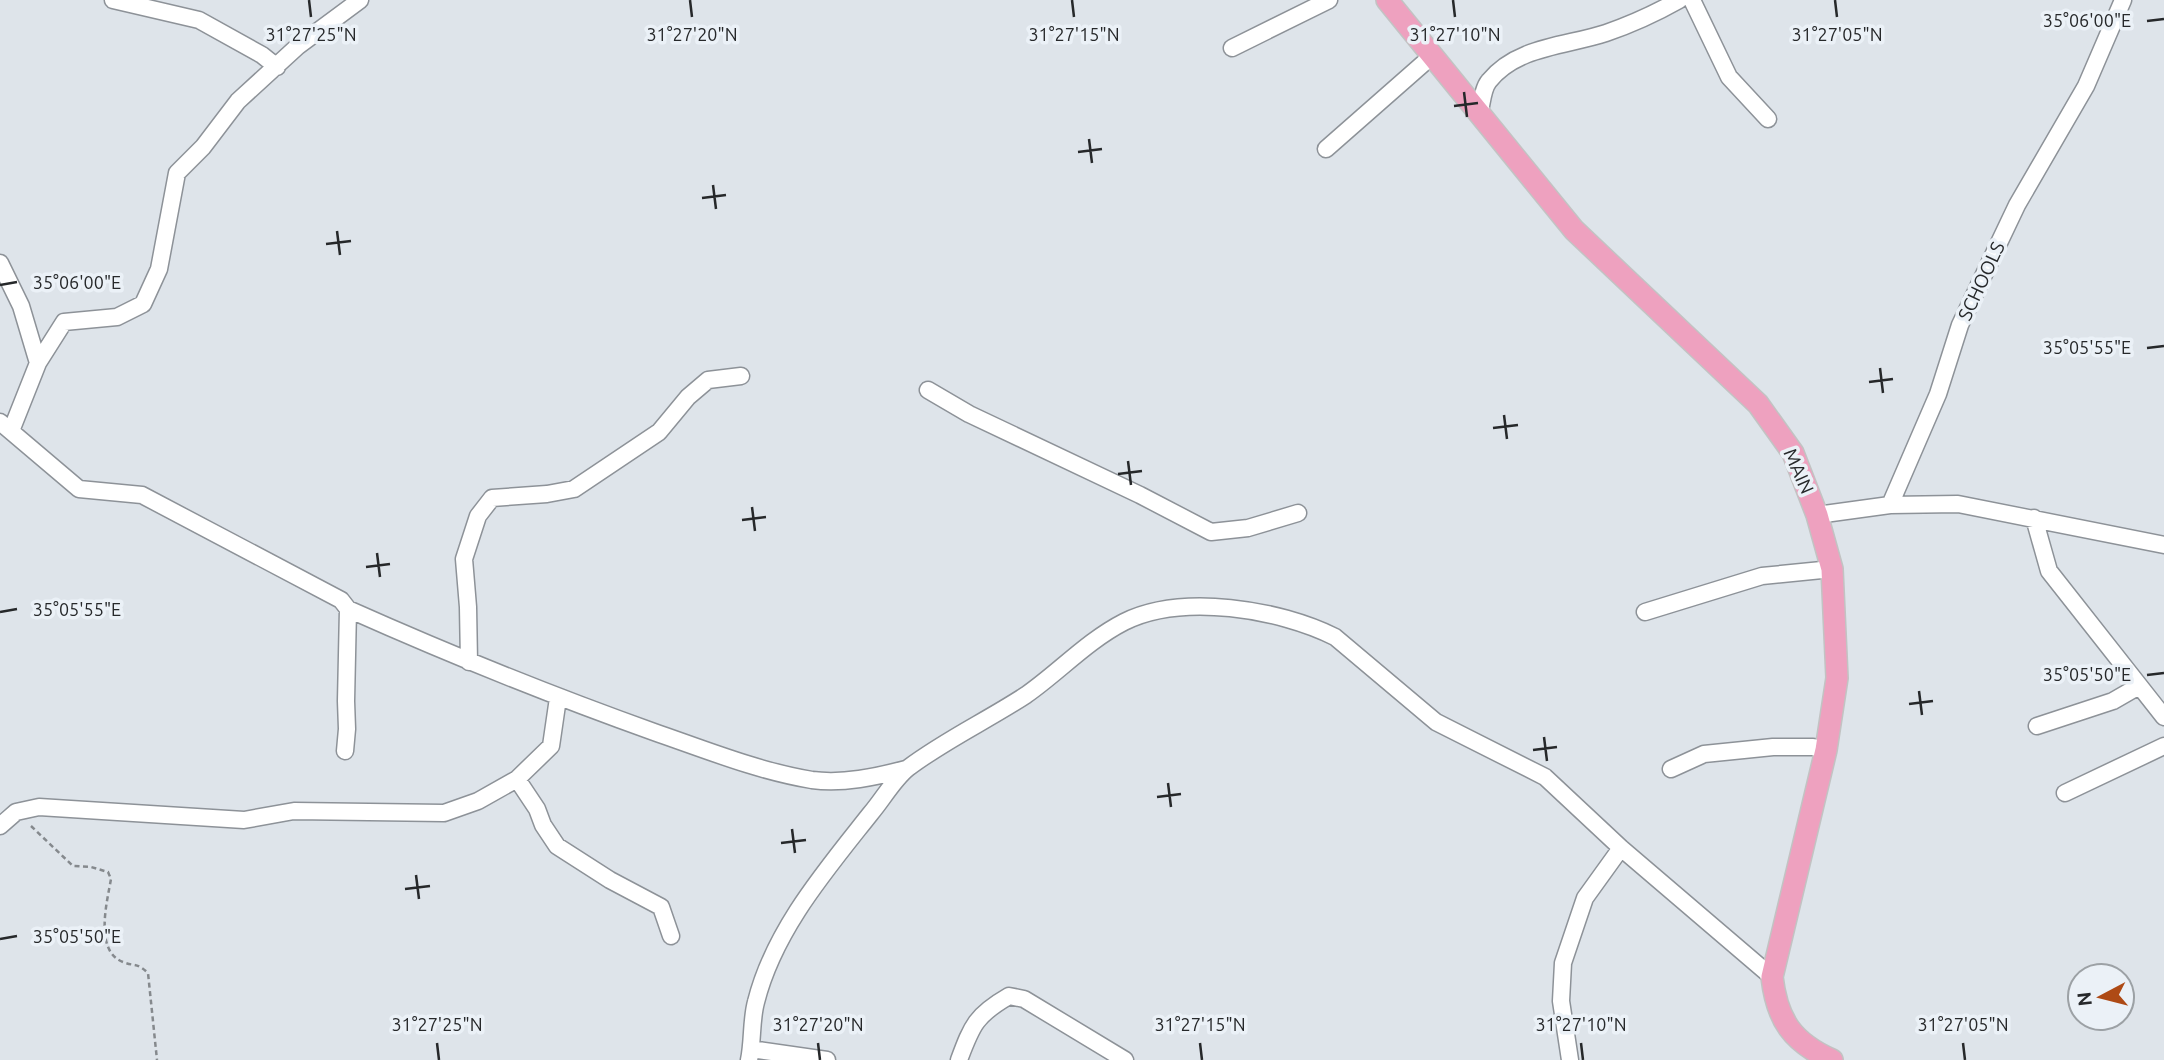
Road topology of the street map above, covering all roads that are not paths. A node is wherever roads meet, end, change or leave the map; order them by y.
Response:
1 (113, 0) edge
2 (360, 0) edge
3 (1329, 0) edge
4 (1387, 0) edge
5 (1679, 0) edge
6 (1692, 0) edge
7 (2123, 0) edge
8 (1232, 48) dead end
9 (1433, 55) junction
10 (276, 67) junction
11 (1480, 111) junction
12 (1768, 119) dead end
13 (1326, 149) dead end
14 (0, 263) edge
15 (38, 363) junction
16 (741, 376) dead end
17 (928, 390) dead end
18 (5, 426) edge
19 (1890, 505) junction
20 (1298, 513) dead end
21 (1817, 515) junction
22 (2034, 518) junction
23 (2164, 545) edge
24 (1832, 569) junction
25 (348, 609) junction
26 (1645, 612) dead end
27 (469, 662) junction
28 (2139, 686) junction
29 (558, 698) junction
30 (2164, 717) edge
31 (2037, 726) dead end
32 (2164, 746) edge
33 (1826, 750) junction
34 (345, 751) dead end
35 (906, 769) junction
36 (1671, 769) dead end
37 (517, 779) junction
38 (2065, 793) dead end
39 (0, 826) edge
40 (1622, 848) junction
41 (671, 936) dead end
42 (1772, 978) junction
43 (750, 1054) edge
44 (827, 1060) edge
45 (959, 1060) edge
46 (1125, 1060) edge
47 (1570, 1060) edge
48 (1832, 1060) edge

1 - 10 street
2 - 10 street
3 - 8 street
4 - 9 main road, MAIN
5 - 11 street
6 - 12 street
7 - 19 street, SCHOOLS
9 - 11 main road, MAIN
9 - 13 street
10 - 15 street
11 - 21 main road, MAIN
14 - 15 street
15 - 18 street
16 - 27 street
17 - 20 street
18 - 25 street
19 - 21 street
19 - 22 street
21 - 24 main road, MAIN
22 - 23 street
22 - 28 street
24 - 26 street
24 - 33 main road, MAIN
25 - 27 street
25 - 34 street
27 - 29 street
28 - 30 street
28 - 31 street
29 - 35 street
29 - 37 street
32 - 38 street
33 - 36 street
33 - 42 main road, MAIN
35 - 40 street
35 - 43 street
37 - 39 street
37 - 41 street
40 - 42 street
40 - 47 street
42 - 48 main road, MAIN
43 - 44 street
45 - 46 street

